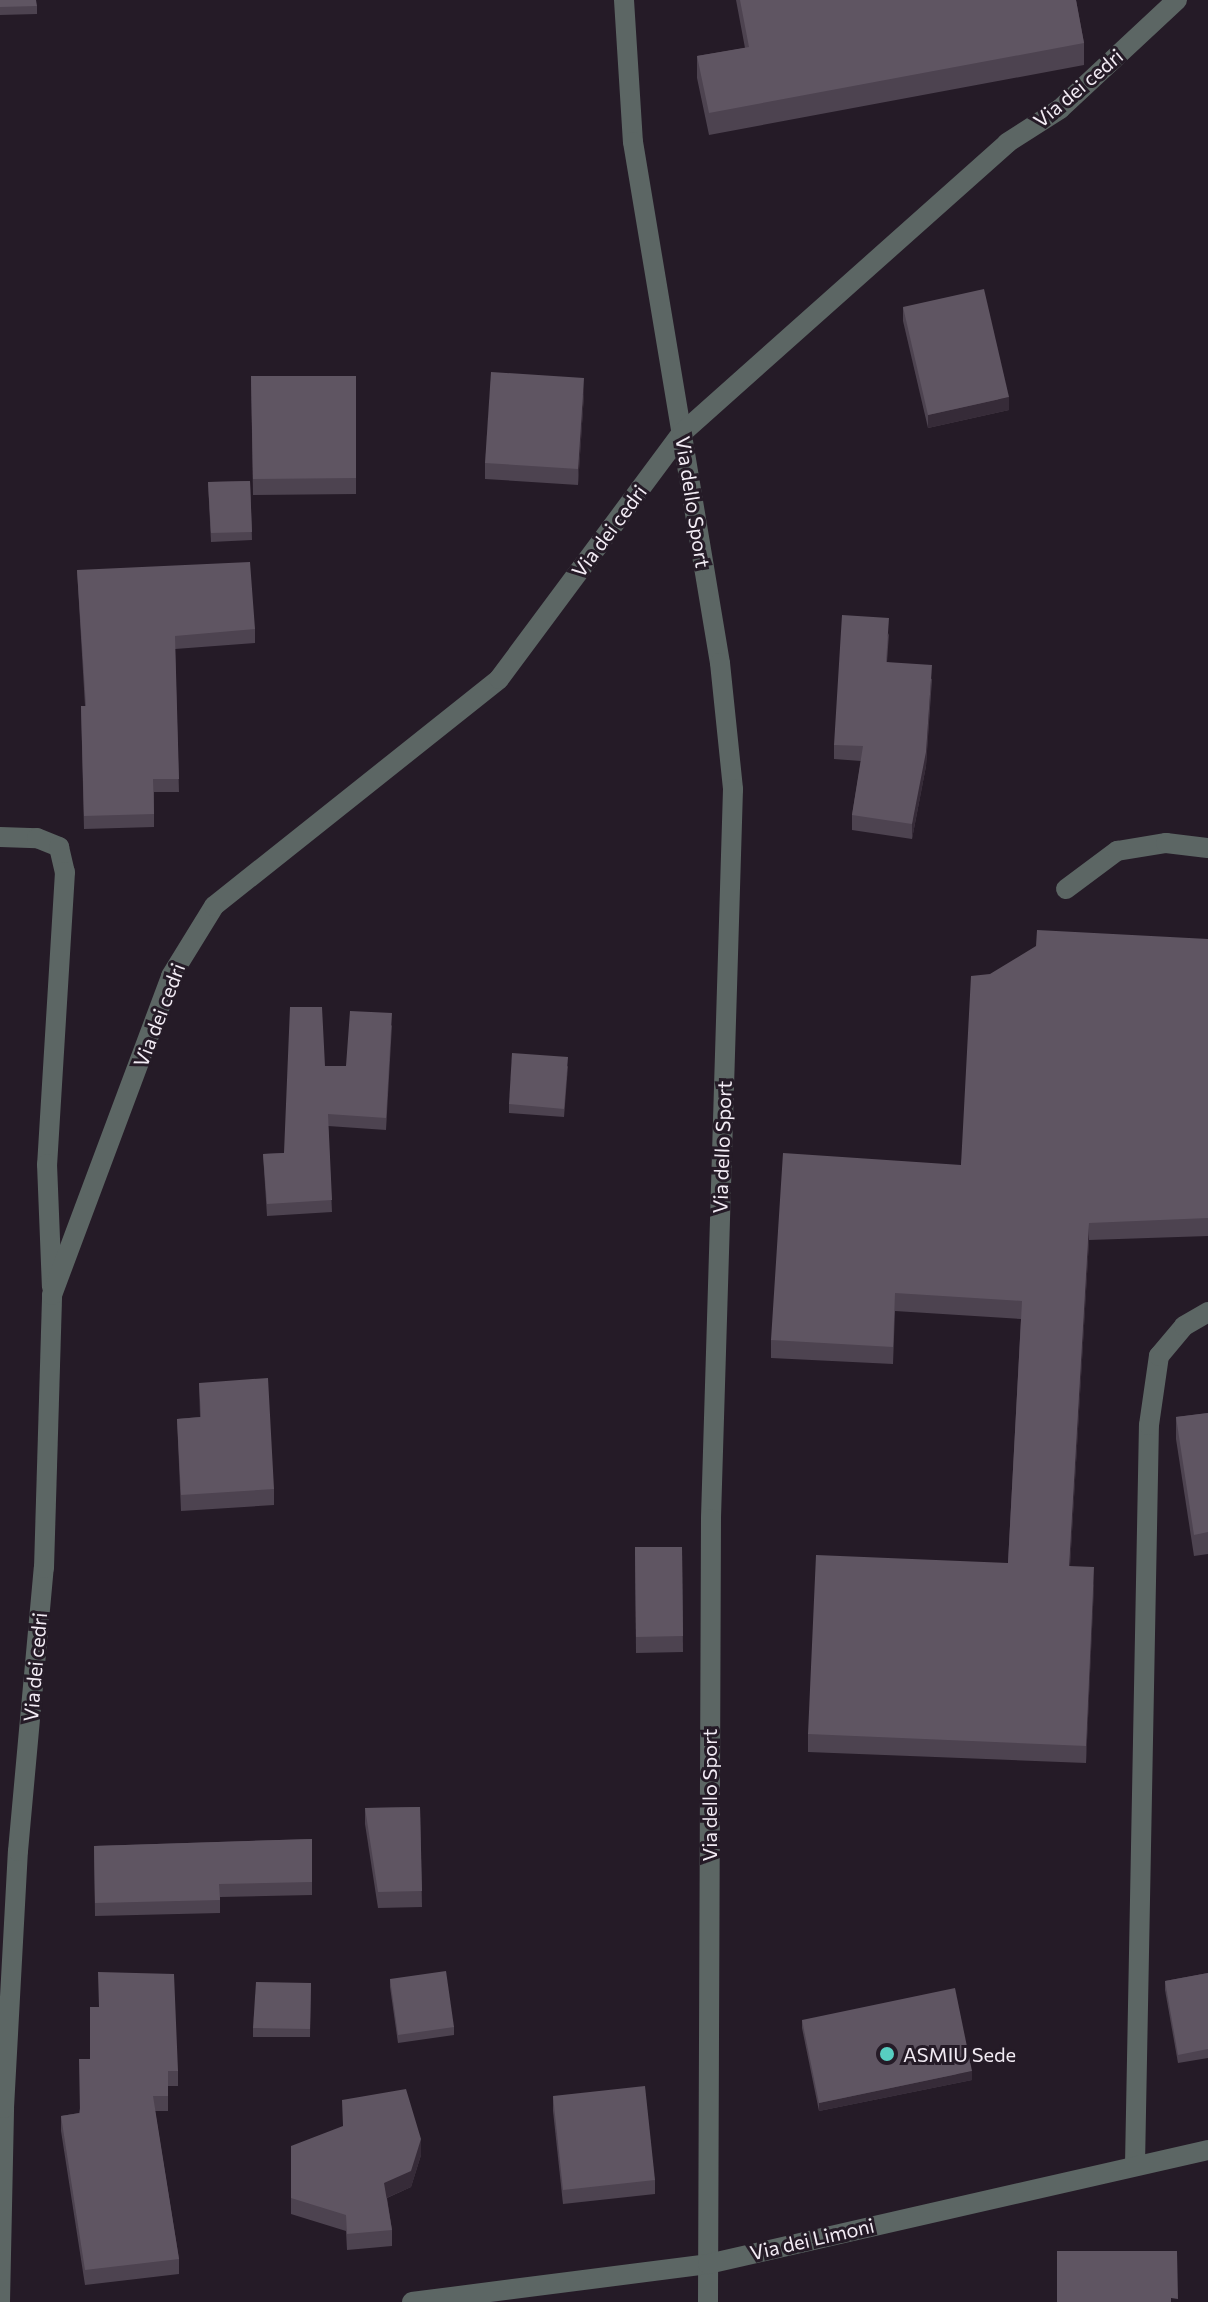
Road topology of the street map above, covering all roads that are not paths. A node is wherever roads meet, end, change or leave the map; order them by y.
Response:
1 (624, 0) edge
2 (1177, 0) edge
3 (682, 433) junction
4 (0, 837) edge
5 (1208, 848) edge
6 (1066, 889) dead end
7 (52, 1295) junction
8 (1208, 1312) edge
9 (1208, 2150) edge
10 (1135, 2165) junction
11 (708, 2264) junction
12 (0, 2302) edge
13 (412, 2302) edge
14 (708, 2302) edge

1 - 3 street, Via dello Sport
2 - 3 street, Via dei cedri
3 - 7 street, Via dei cedri
3 - 11 street, Via dello Sport
4 - 7 street
5 - 6 street
7 - 12 street, Via dei cedri
8 - 10 street
9 - 10 street, Via dei Limoni
10 - 11 street, Via dei Limoni
11 - 13 street, Via dei Limoni
11 - 14 street, Via dello Sport

